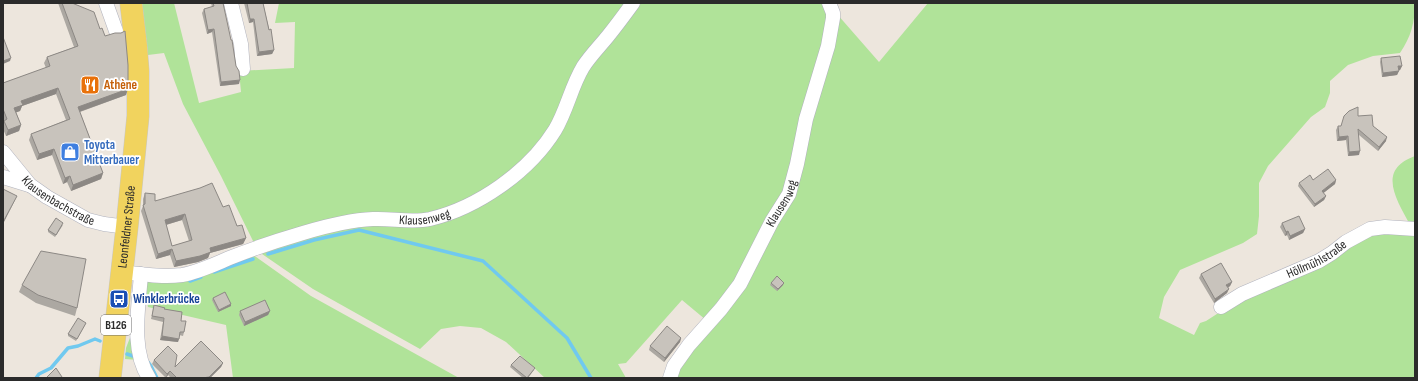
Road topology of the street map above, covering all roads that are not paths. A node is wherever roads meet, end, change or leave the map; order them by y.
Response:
1 (106, 3) edge
2 (131, 3) edge
3 (231, 3) edge
4 (633, 3) edge
5 (829, 3) edge
6 (116, 31) edge
7 (243, 69) dead end
8 (3, 152) edge
9 (3, 176) edge
10 (30, 185) junction
11 (127, 227) junction
12 (1415, 229) edge
13 (132, 273) junction
14 (1221, 307) dead end
15 (110, 378) edge
16 (149, 378) edge
17 (670, 378) edge

1 - 6 street
2 - 11 main road, Leonfeldner Straße / B126
3 - 7 street
4 - 13 street, Klausenweg
5 - 17 street, Klausenweg
8 - 10 street, Klausenbachstraße
9 - 10 street
10 - 11 street, Klausenbachstraße
11 - 13 main road, Leonfeldner Straße / B126
12 - 14 street, Höllmühlstraße
13 - 15 main road, Leonfeldner Straße / B126
13 - 16 street

